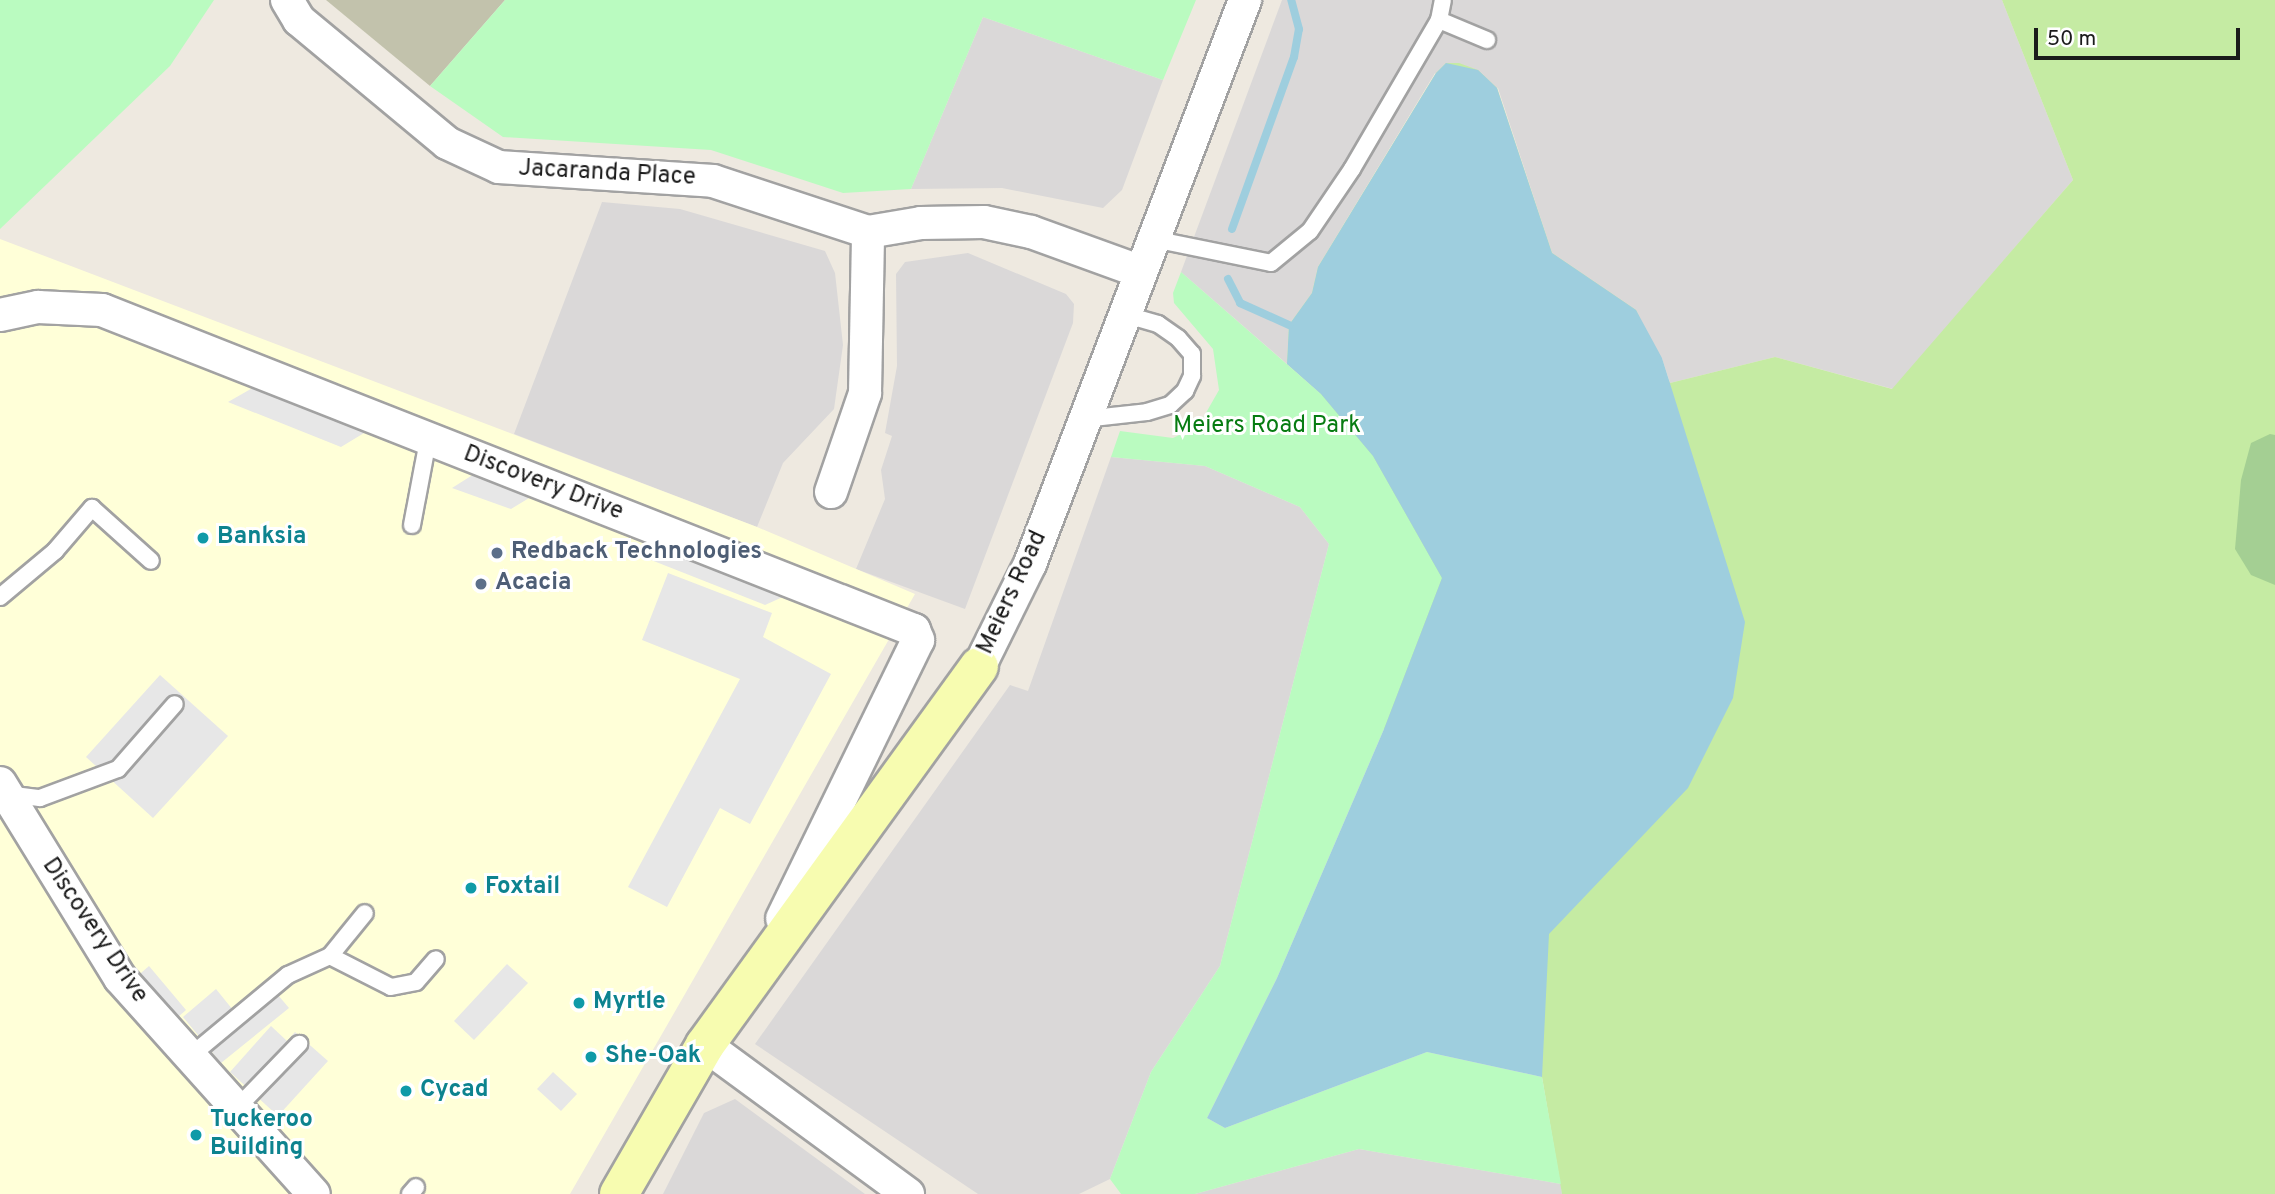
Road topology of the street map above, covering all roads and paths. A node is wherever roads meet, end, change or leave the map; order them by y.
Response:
1 (287, 0) edge
2 (1245, 0) edge
3 (1443, 0) edge
4 (1439, 20) junction
5 (1487, 40) dead end
6 (868, 232) junction
7 (1168, 242) dead end
8 (1139, 271) junction
9 (1124, 314) junction
10 (0, 315) edge
11 (1084, 419) junction
12 (428, 440) junction
13 (831, 492) dead end
14 (412, 524) dead end
15 (150, 561) dead end
16 (0, 597) edge
17 (979, 667) joint
18 (175, 704) dead end
19 (3, 788) edge
20 (365, 913) dead end
21 (330, 956) junction
22 (436, 959) dead end
23 (752, 979) junction
24 (299, 1045) dead end
25 (705, 1045) junction
26 (188, 1058) junction
27 (236, 1109) junction
28 (314, 1194) edge
29 (619, 1194) edge
30 (908, 1194) edge

1 - 6 street, Jacaranda Place
2 - 8 street, Meiers Road
3 - 4 lane
4 - 5 lane
4 - 7 lane
6 - 8 street, Jacaranda Place
6 - 13 street
8 - 9 street, Meiers Road
9 - 11 street, Meiers Road
9 - 11 lane
10 - 12 street, Discovery Drive
11 - 17 street, Meiers Road
12 - 14 lane
12 - 23 street, Discovery Drive
15 - 16 lane
17 - 23 street, Meiers Road
18 - 19 lane
19 - 26 street, Discovery Drive
20 - 21 lane
21 - 22 lane
21 - 26 lane
23 - 25 street, Meiers Road
24 - 27 lane
25 - 29 street, Meiers Road
25 - 30 street
26 - 27 street, Discovery Drive
27 - 28 street, Discovery Drive

